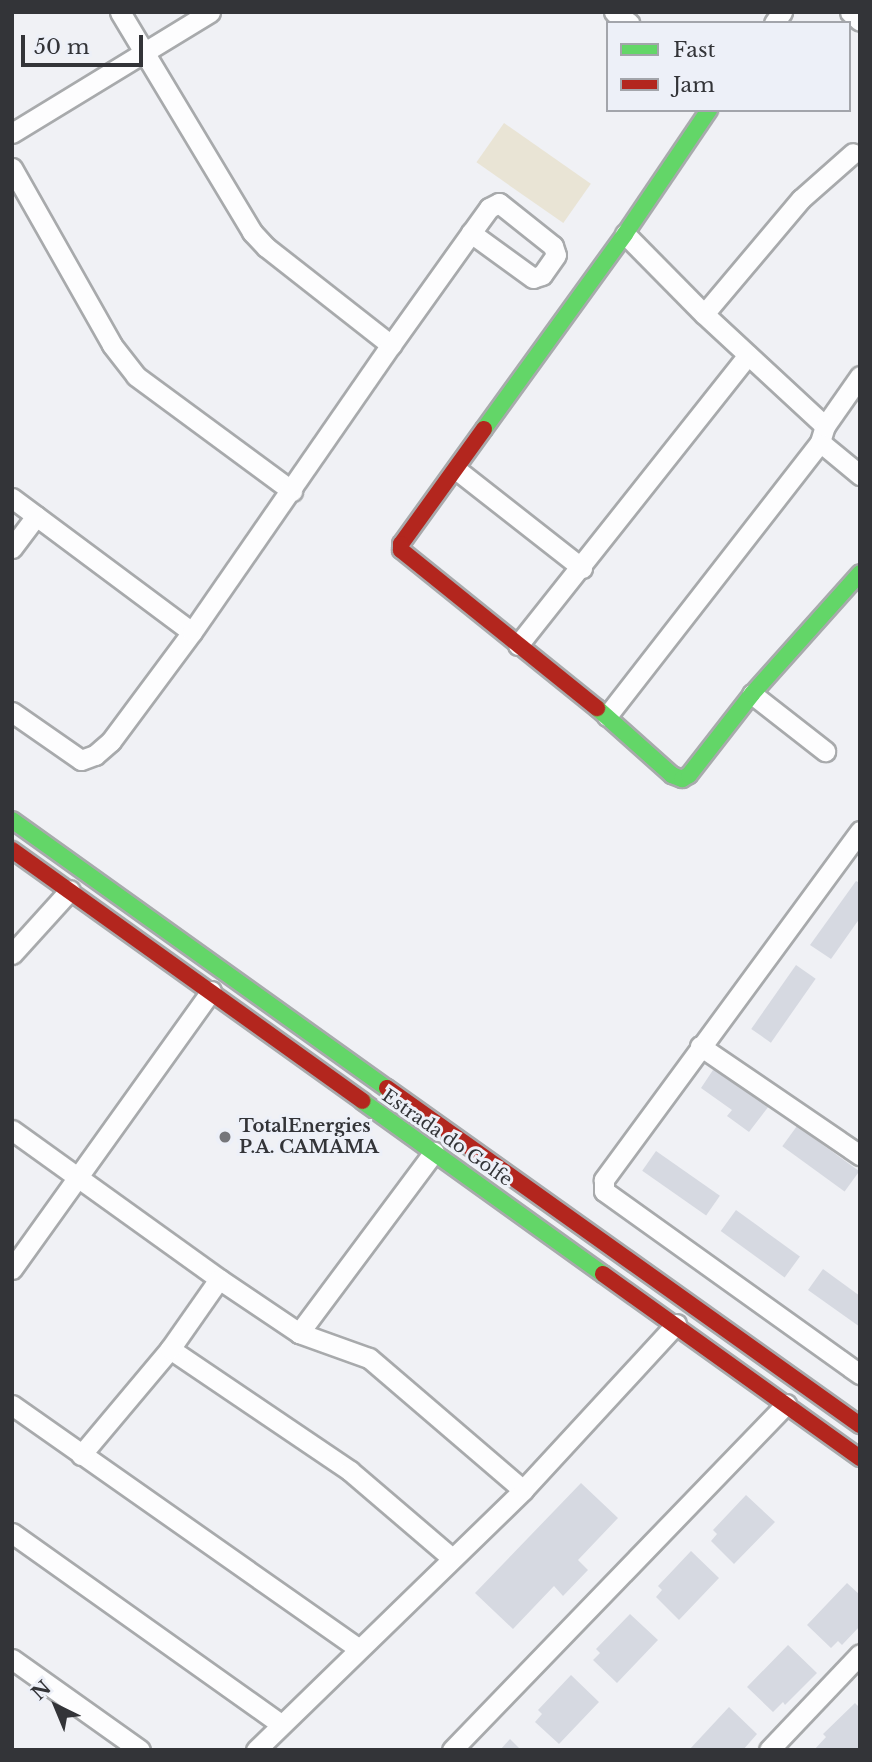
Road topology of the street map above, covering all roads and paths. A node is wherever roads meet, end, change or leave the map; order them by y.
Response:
1 (120, 12) edge
2 (210, 12) edge
3 (850, 12) edge
4 (860, 21) edge
5 (144, 52) junction
6 (708, 112) edge
7 (12, 133) edge
8 (853, 153) dead end
9 (12, 168) edge
10 (471, 233) dead end
11 (625, 234) junction
12 (704, 314) junction
13 (391, 345) junction
14 (748, 355) junction
15 (860, 376) edge
16 (822, 434) junction
17 (457, 470) junction
18 (860, 475) edge
19 (292, 491) junction
20 (12, 498) edge
21 (36, 516) junction
22 (12, 548) edge
23 (582, 568) junction
24 (860, 573) edge
25 (192, 632) junction
26 (518, 645) junction
27 (751, 694) junction
28 (12, 712) edge
29 (607, 716) junction
30 (825, 751) dead end
31 (12, 820) edge
32 (860, 831) edge
33 (12, 850) edge
34 (70, 890) junction
35 (12, 954) edge
36 (211, 991) junction
37 (700, 1046) junction
38 (12, 1130) edge
39 (858, 1151) edge
40 (434, 1152) junction
41 (79, 1177) junction
42 (13, 1267) edge
43 (219, 1279) junction
44 (676, 1324) junction
45 (299, 1333) junction
46 (170, 1349) junction
47 (860, 1374) edge
48 (786, 1404) junction
49 (12, 1405) edge
50 (860, 1425) edge
51 (81, 1455) junction
52 (860, 1458) edge
53 (523, 1490) junction
54 (12, 1533) edge
55 (452, 1559) junction
56 (359, 1649) junction
57 (860, 1654) edge
58 (12, 1659) edge
59 (281, 1724) junction
60 (140, 1750) edge
61 (256, 1750) edge
62 (452, 1750) edge
63 (769, 1750) edge

1 - 5 street
2 - 5 street
3 - 4 street
5 - 7 street
5 - 13 street
6 - 11 main road
8 - 12 street
9 - 19 street
10 - 13 street
11 - 12 street
11 - 17 main road
12 - 14 street
13 - 19 street
14 - 16 street
14 - 23 street
15 - 16 street
16 - 18 street
16 - 29 street
17 - 23 street
17 - 26 main road
19 - 25 street
20 - 21 street
21 - 22 street
21 - 25 street
23 - 26 street
24 - 27 main road
25 - 28 street
26 - 29 main road
27 - 29 main road
27 - 30 street
31 - 50 main road, Estrada do Golfe
32 - 37 street
33 - 34 main road, Estrada do Golfe
34 - 35 street
34 - 36 main road, Estrada do Golfe
36 - 40 main road, Estrada do Golfe
36 - 41 street
37 - 39 street
37 - 47 street
38 - 41 street
40 - 44 main road, Estrada do Golfe
40 - 45 street
41 - 42 street
41 - 43 street
43 - 45 street
43 - 46 street
44 - 48 main road, Estrada do Golfe
44 - 53 street
45 - 53 street
46 - 51 street
46 - 55 street
48 - 52 main road, Estrada do Golfe
48 - 62 street
49 - 51 street
51 - 56 street
53 - 55 street
54 - 59 street
55 - 56 street
56 - 59 street
57 - 63 street
58 - 60 street
59 - 61 street

